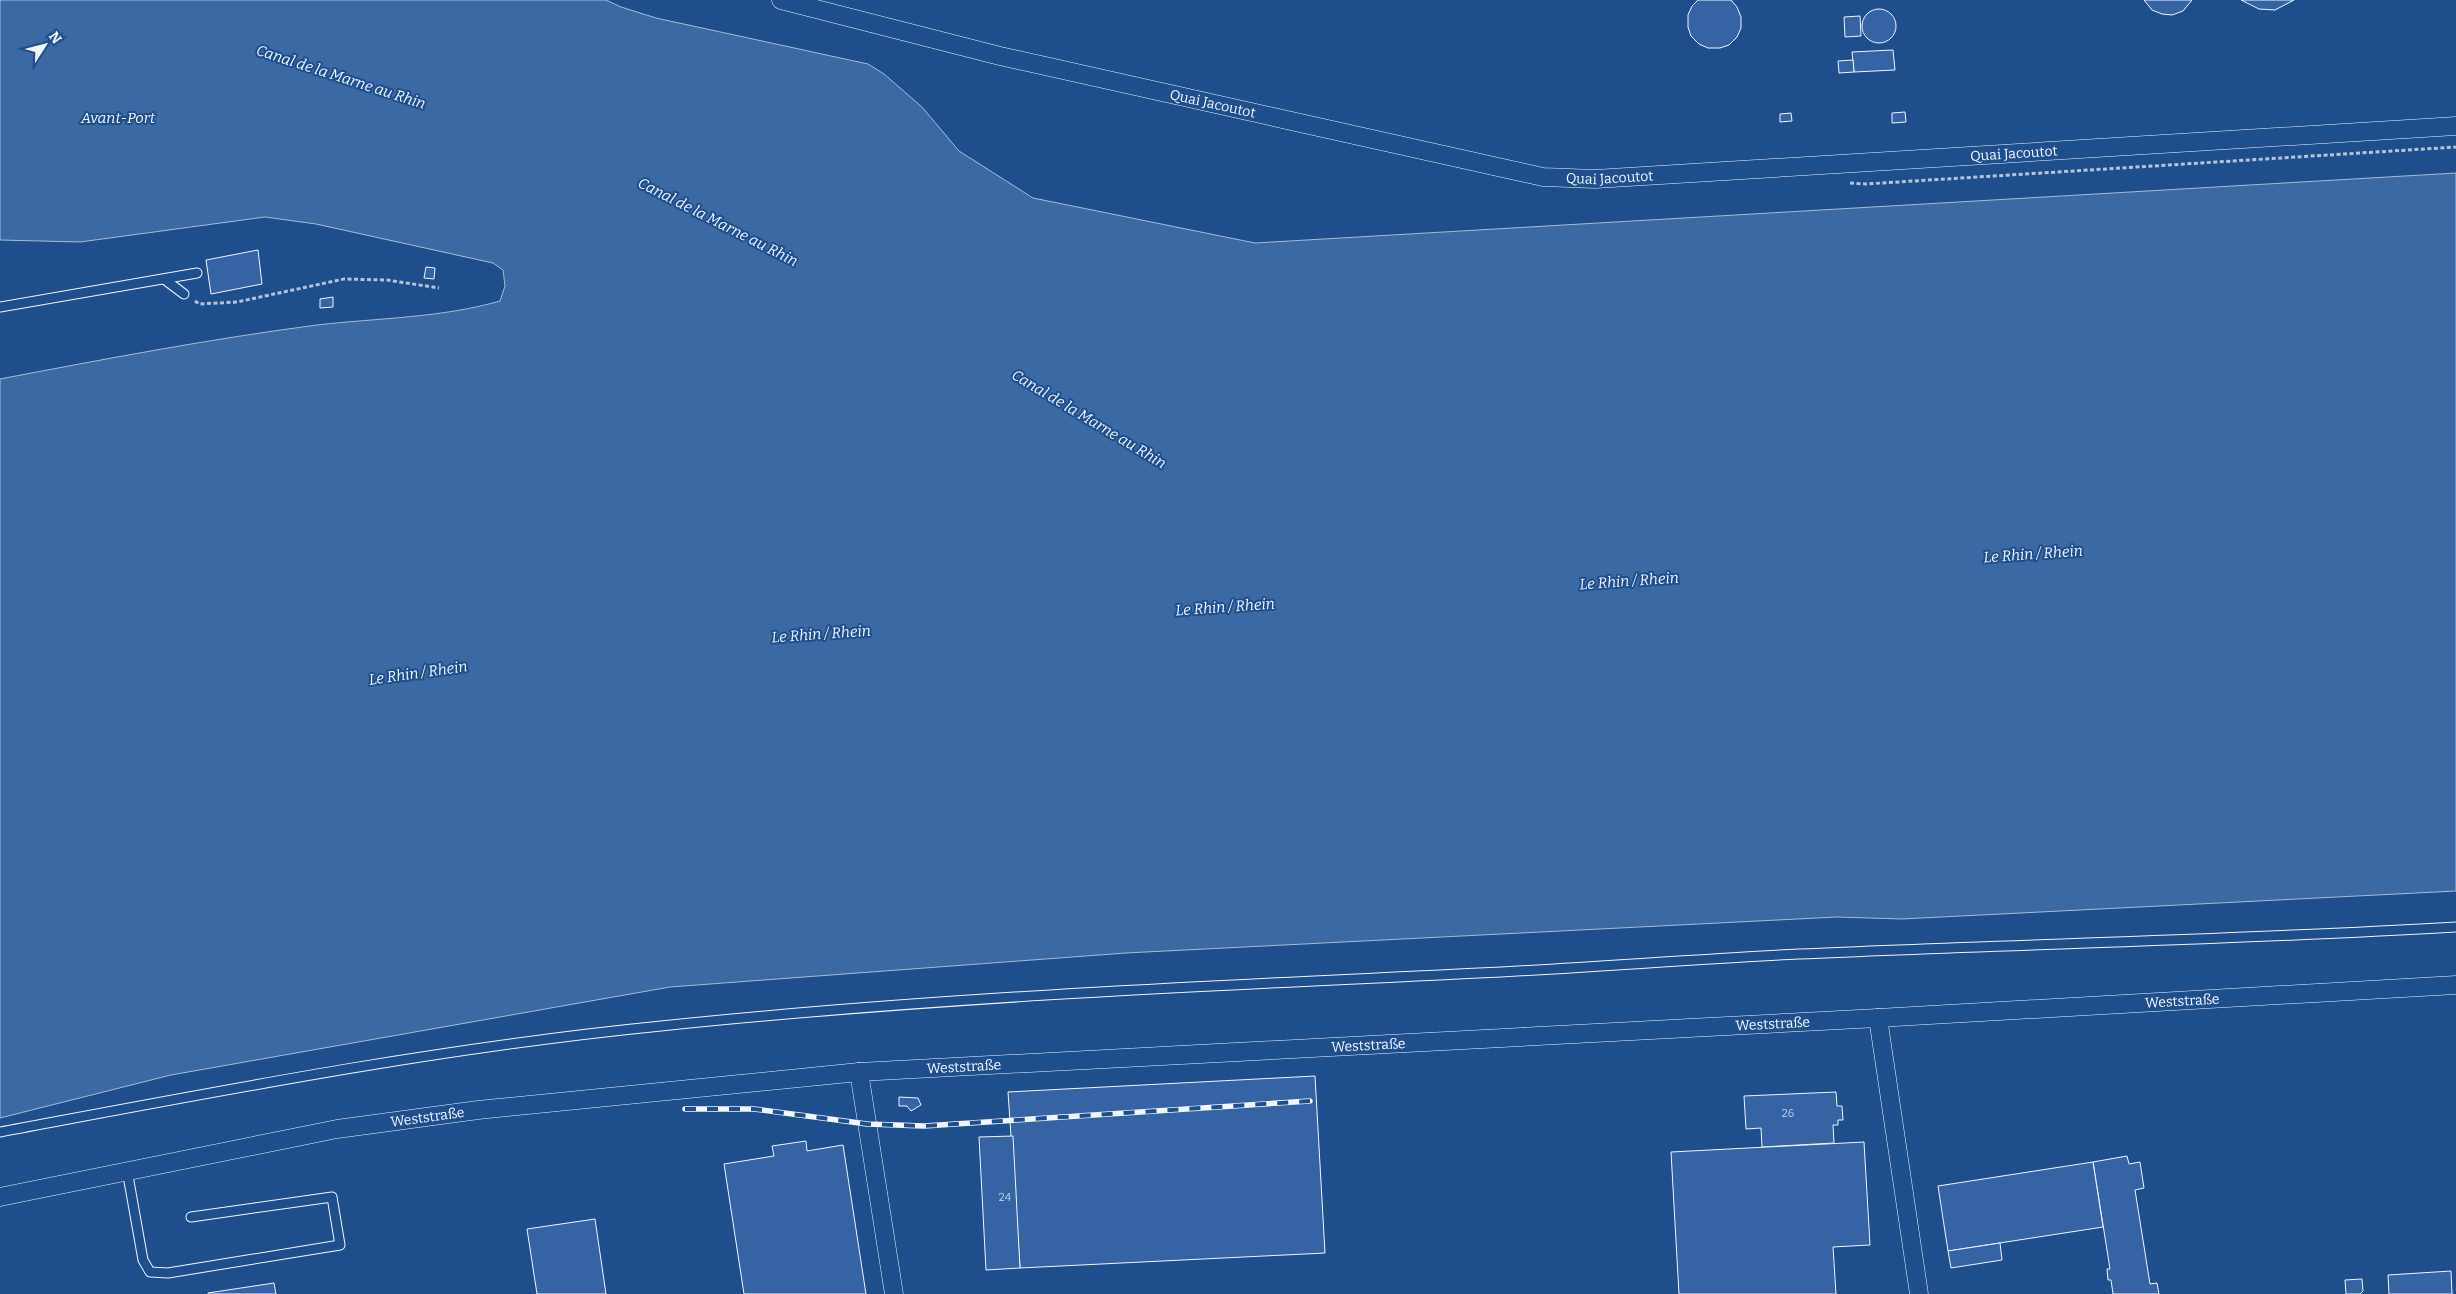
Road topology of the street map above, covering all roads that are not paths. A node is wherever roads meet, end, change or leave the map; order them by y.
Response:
1 (781, 0) edge
2 (833, 7) edge
3 (2456, 126) edge
4 (196, 273) dead end
5 (164, 279) junction
6 (184, 294) road end
7 (0, 307) edge
8 (2456, 927) edge
9 (2456, 985) edge
10 (1878, 1018) junction
11 (859, 1072) junction
12 (0, 1132) edge
13 (127, 1170) junction
14 (0, 1197) edge
15 (191, 1217) dead end
16 (894, 1294) edge
17 (1919, 1294) edge

1 - 2 street, Quai Jacoutot
2 - 3 street, Quai Jacoutot
4 - 5 lane
5 - 6 lane
5 - 7 lane
8 - 12 lane
9 - 10 street, Weststraße
10 - 11 street, Weststraße
10 - 17 street
11 - 13 street, Weststraße
11 - 16 street
13 - 14 street, Weststraße
13 - 15 lane

